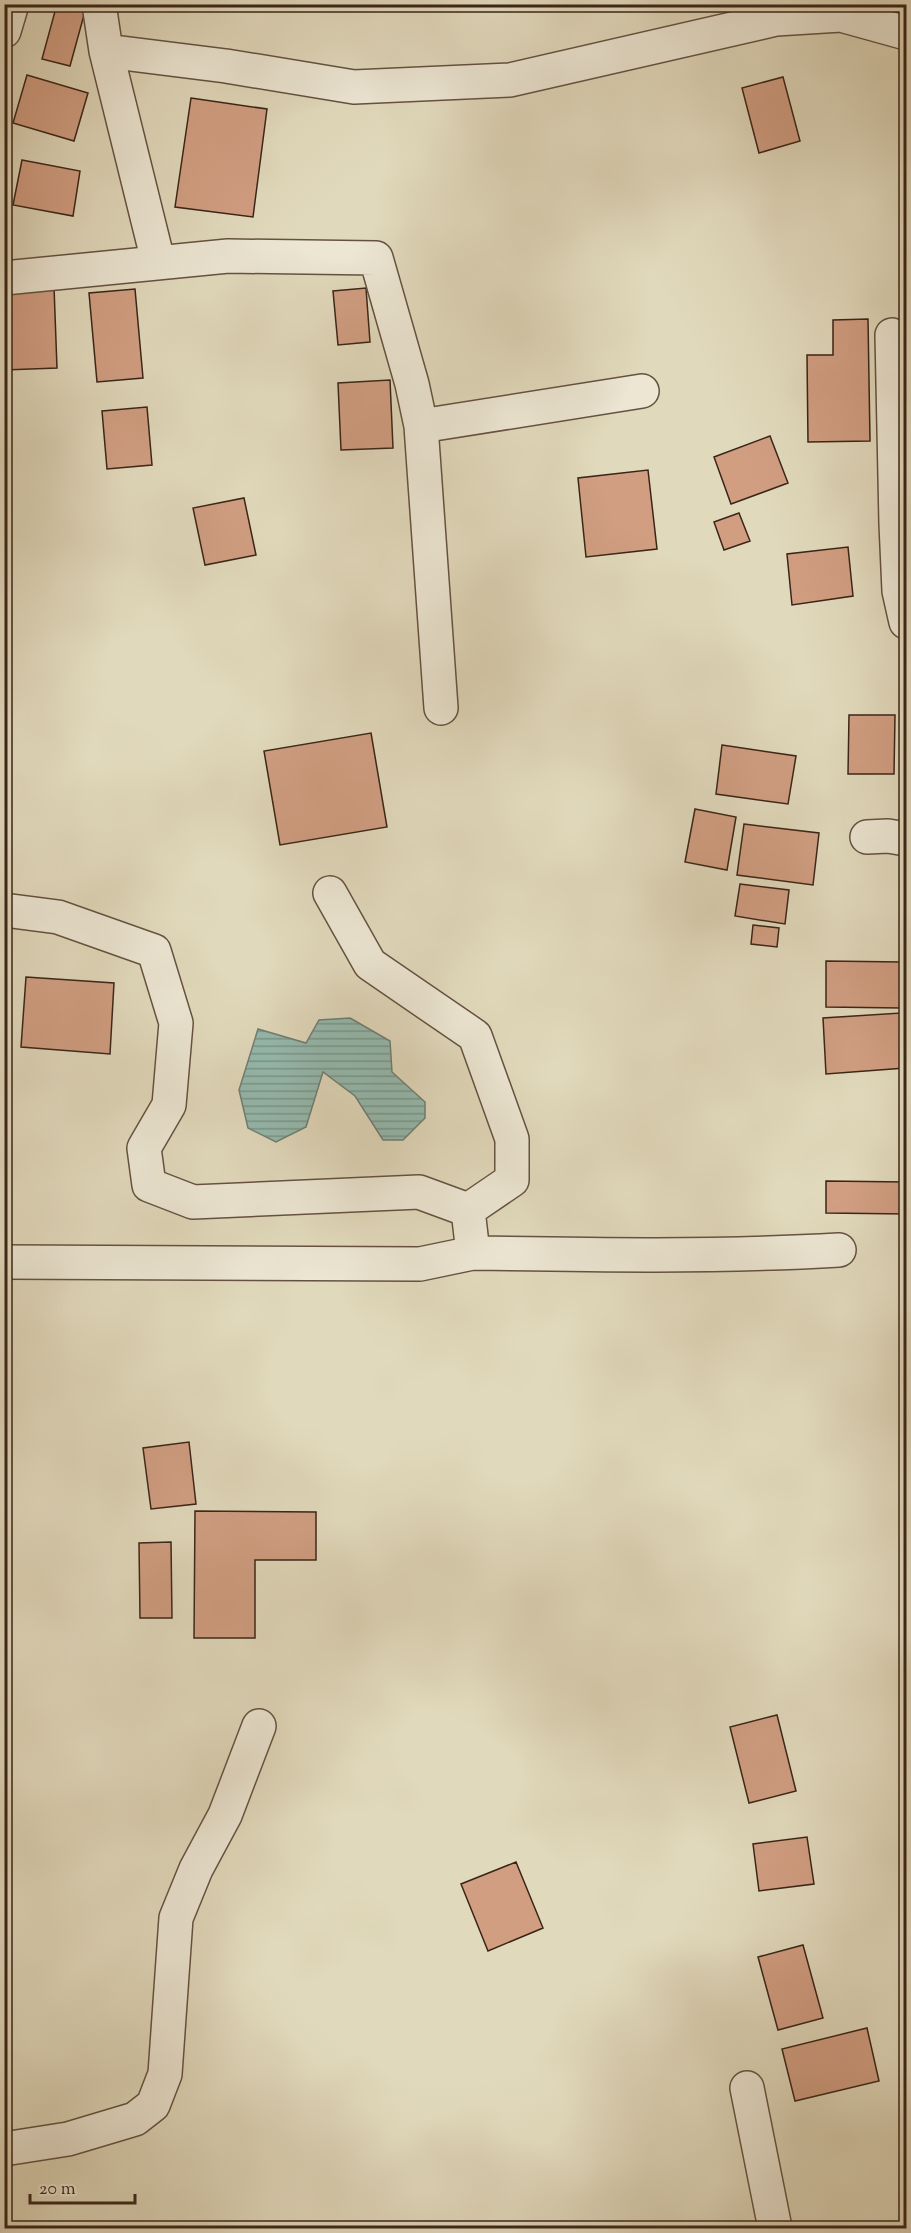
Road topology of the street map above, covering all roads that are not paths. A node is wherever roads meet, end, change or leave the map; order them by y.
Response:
1 (12, 4) edge
2 (99, 4) edge
3 (4, 31) edge
4 (906, 33) edge
5 (106, 51) junction
6 (158, 261) junction
7 (4, 278) edge
8 (892, 335) dead end
9 (642, 391) dead end
10 (421, 426) junction
11 (906, 622) edge
12 (441, 708) dead end
13 (867, 837) dead end
14 (906, 839) edge
15 (330, 893) dead end
16 (4, 910) edge
17 (468, 1210) junction
18 (839, 1250) dead end
19 (473, 1253) junction
20 (4, 1262) edge
21 (259, 1726) dead end
22 (747, 2088) dead end
23 (4, 2149) edge
24 (775, 2229) edge

1 - 3 street
2 - 5 street
4 - 5 street
5 - 6 street
6 - 7 street
6 - 10 street
8 - 11 street
9 - 10 street
10 - 12 street
13 - 14 street
15 - 17 street
16 - 17 street
17 - 19 street
18 - 19 street
19 - 20 street
21 - 23 street
22 - 24 street

